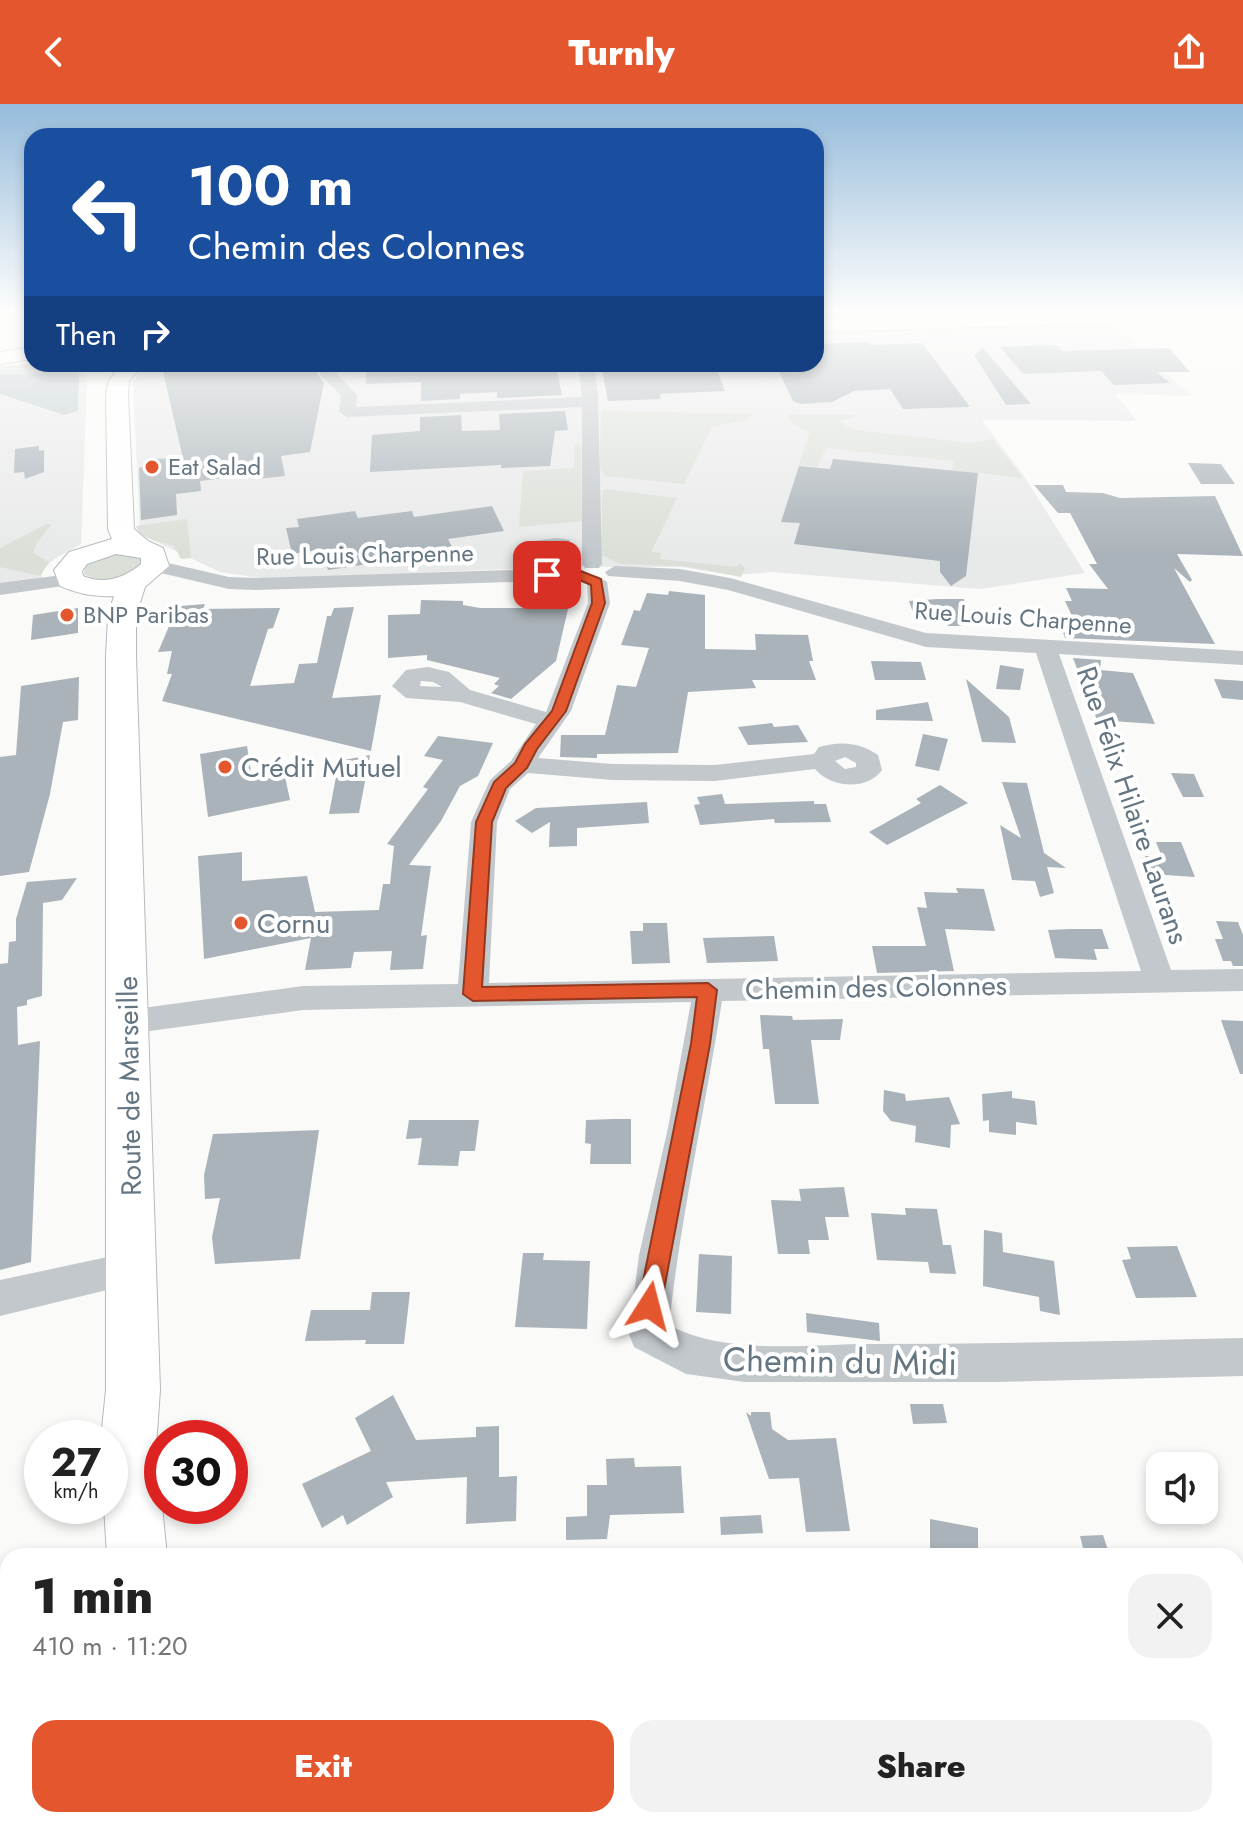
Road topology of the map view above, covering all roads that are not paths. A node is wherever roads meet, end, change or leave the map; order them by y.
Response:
1 (101, 393) edge
2 (117, 393) edge
3 (347, 393) edge
4 (588, 393) edge
5 (589, 402) junction
6 (93, 551) junction
7 (147, 556) junction
8 (595, 573) junction
9 (70, 580) junction
10 (0, 589) edge
11 (117, 596) junction
12 (1046, 649) junction
13 (1243, 658) edge
14 (462, 695) dead end
15 (551, 721) junction
16 (822, 761) dead end
17 (522, 765) junction
18 (1243, 980) edge
19 (1160, 981) junction
20 (708, 990) junction
21 (473, 994) junction
22 (128, 1022) junction
23 (131, 1269) junction
24 (0, 1298) edge
25 (1243, 1357) edge
26 (136, 1548) edge

1 - 6 main road
2 - 7 main road
3 - 5 street
4 - 5 street
5 - 8 street
6 - 7 main road
6 - 9 main road
7 - 8 street, Rue Louis Charpenne
7 - 11 main road
8 - 12 street, Rue Louis Charpenne
8 - 15 street
9 - 10 street
9 - 11 main road
11 - 22 main road, Route de Marseille
12 - 13 street, Rue Louis Charpenne
12 - 19 street, Rue Félix Hilaire Laurans
14 - 15 street
15 - 17 street
16 - 17 street
17 - 21 street
18 - 19 street, Chemin des Colonnes
19 - 20 street, Chemin des Colonnes
20 - 21 street, Chemin des Colonnes
20 - 25 street, Chemin du Midi
21 - 22 street, Chemin des Colonnes
22 - 23 main road, Route de Marseille
23 - 24 street
23 - 26 main road, Route de Marseille

